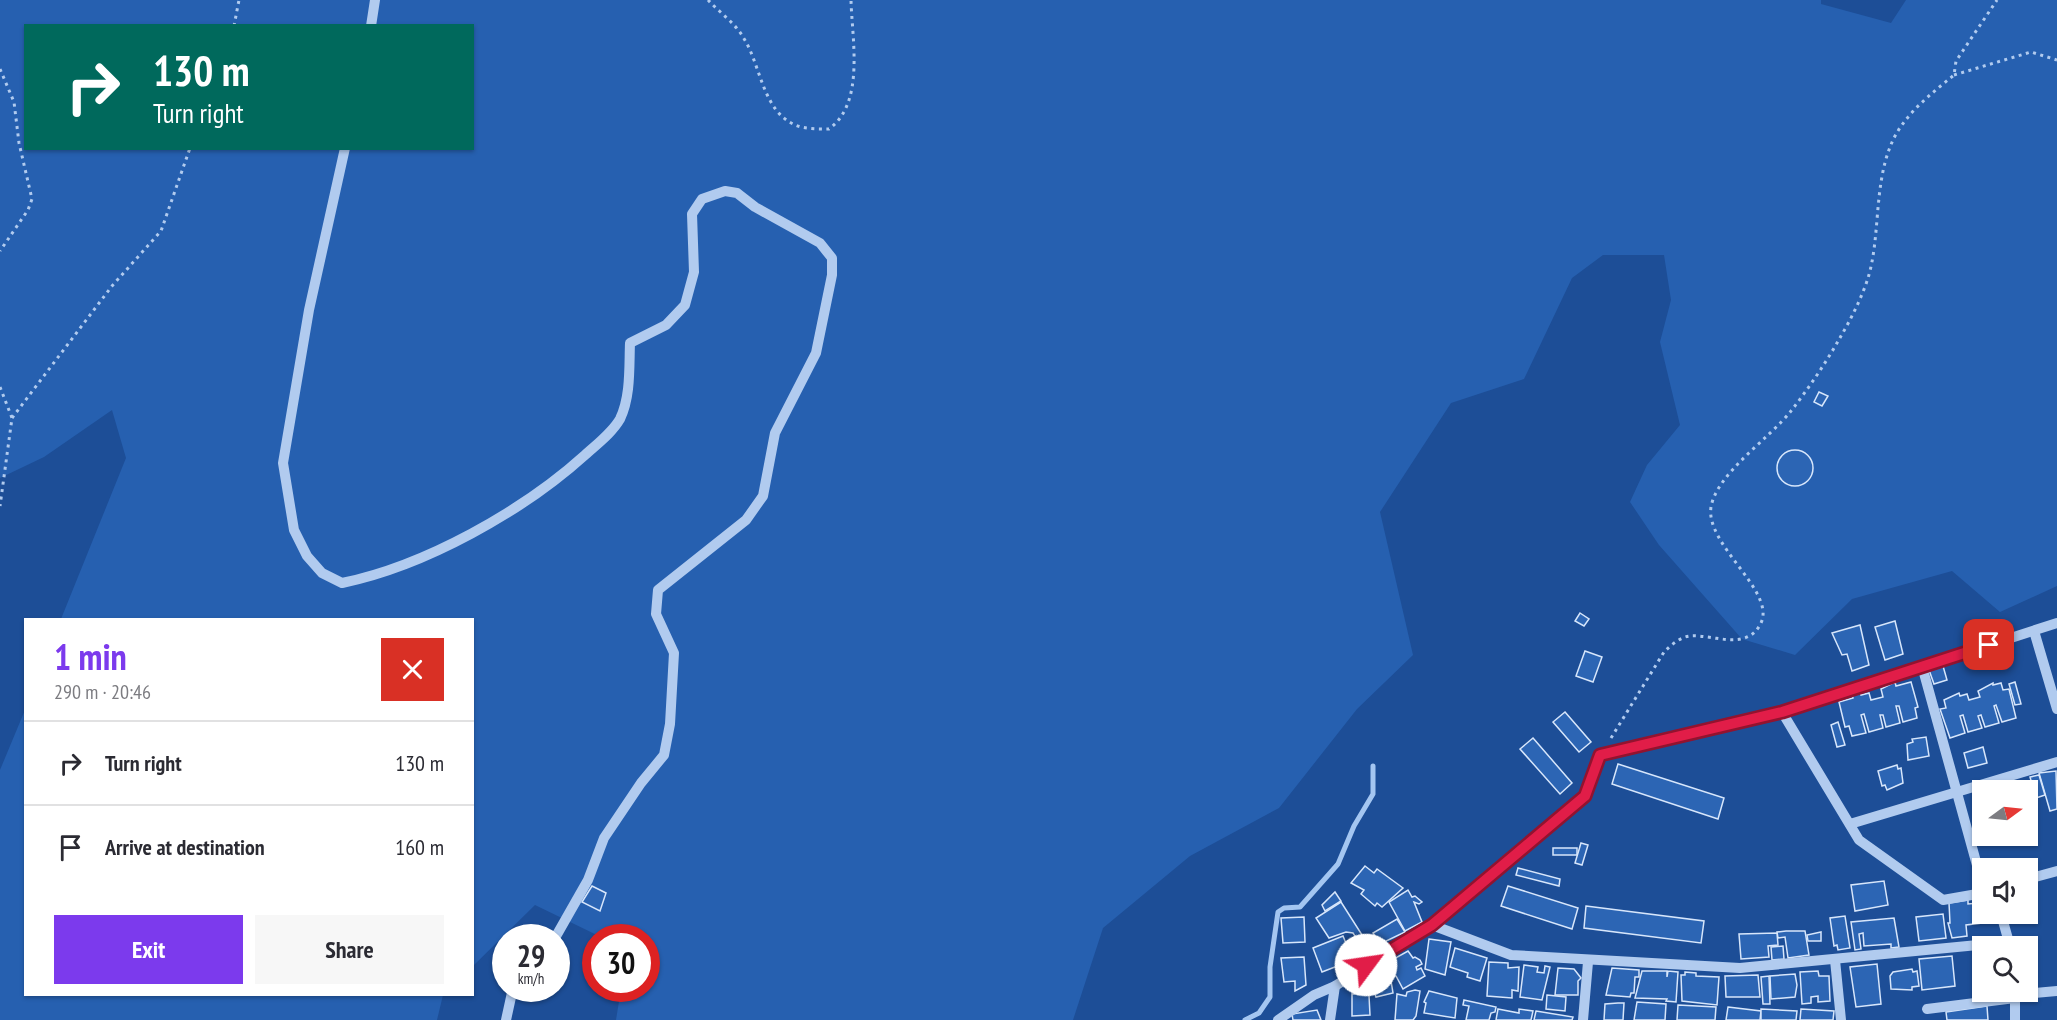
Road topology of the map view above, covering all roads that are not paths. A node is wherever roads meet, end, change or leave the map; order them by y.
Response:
1 (375, 0) edge
2 (371, 24) edge
3 (345, 150) edge
4 (2057, 623) edge
5 (2034, 631) junction
6 (1922, 666) junction
7 (2057, 709) edge
8 (1782, 712) junction
9 (2057, 762) edge
10 (1957, 792) junction
11 (1850, 824) junction
12 (1975, 858) edge
13 (2057, 872) edge
14 (2038, 877) edge
15 (1972, 894) edge
16 (563, 924) edge
17 (1432, 925) junction
18 (1972, 947) edge
19 (1836, 960) junction
20 (1588, 962) junction
21 (1335, 986) junction
22 (2057, 991) edge
23 (2038, 993) edge
24 (510, 1002) edge
25 (1972, 1002) edge
26 (2018, 1002) edge
27 (1927, 1009) dead end
28 (506, 1020) edge
29 (1278, 1020) edge
30 (1330, 1020) edge
31 (1583, 1020) edge
32 (1841, 1020) edge
33 (2015, 1020) edge

1 - 2 street
3 - 16 street
4 - 5 street
5 - 6 street
5 - 7 street
6 - 8 street
6 - 10 street
8 - 11 street
8 - 17 street
9 - 10 street
10 - 11 street
10 - 12 street
11 - 15 street
13 - 14 street
17 - 20 street
17 - 21 street
18 - 19 street
19 - 20 street
19 - 32 street
20 - 31 street
21 - 29 street
21 - 30 street
22 - 23 street
24 - 28 street
25 - 27 street
26 - 33 street

